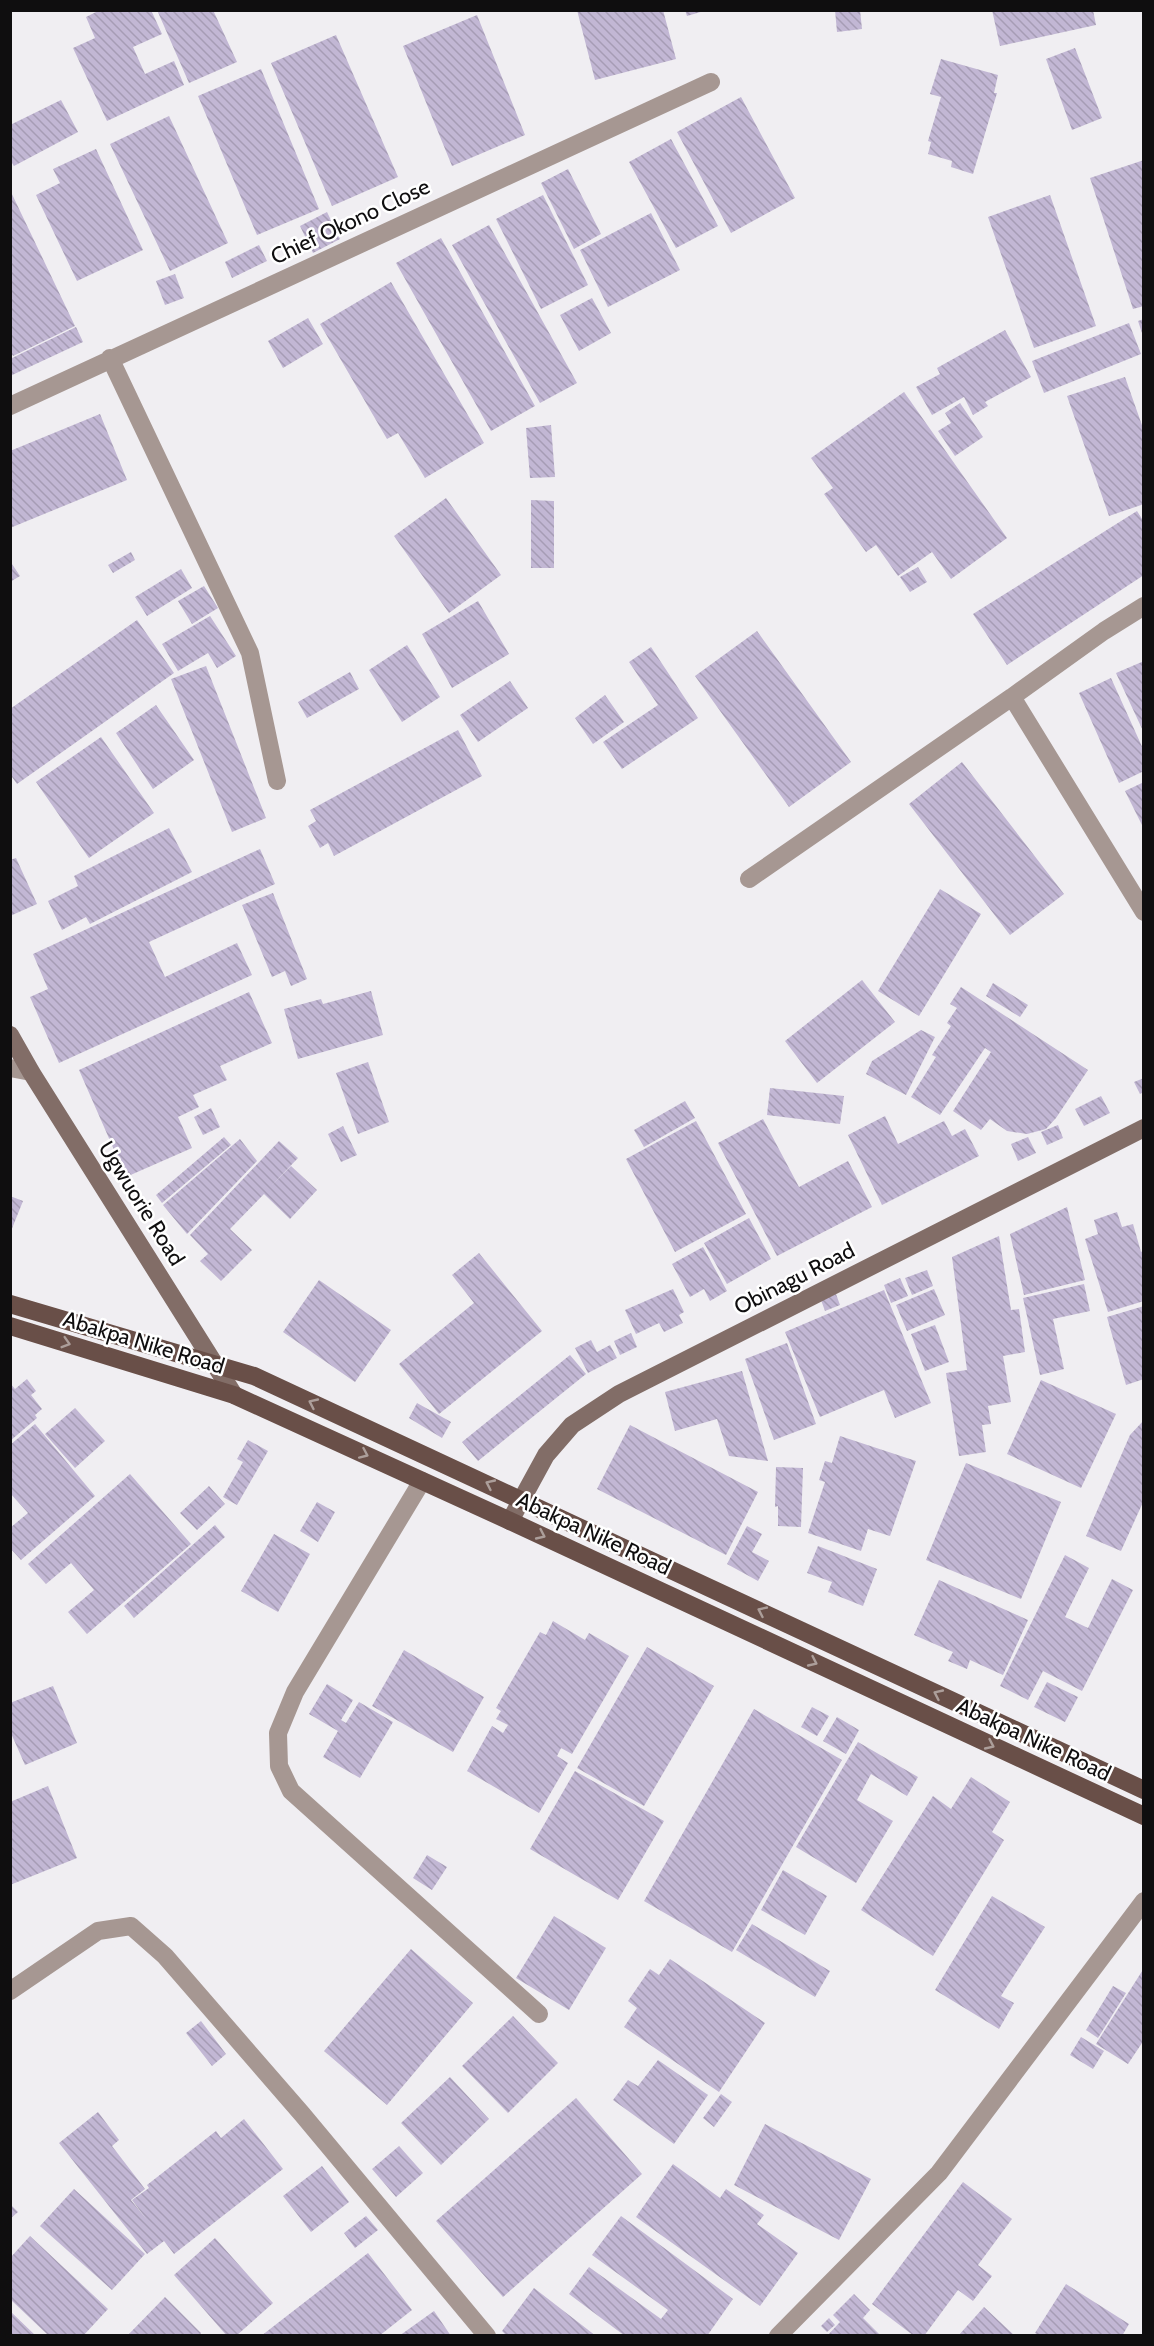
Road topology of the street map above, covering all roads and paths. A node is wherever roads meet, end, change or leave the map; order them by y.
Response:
1 (711, 82) dead end
2 (110, 358) junction
3 (10, 406) edge
4 (1143, 606) edge
5 (1012, 697) junction
6 (277, 781) dead end
7 (749, 879) dead end
8 (1143, 912) edge
9 (10, 1035) edge
10 (10, 1068) edge
11 (31, 1072) junction
12 (1143, 1128) edge
13 (10, 1304) edge
14 (10, 1326) edge
15 (216, 1365) junction
16 (234, 1395) junction
17 (422, 1481) junction
18 (522, 1499) junction
19 (510, 1521) junction
20 (1143, 1790) edge
21 (1143, 1816) edge
22 (1143, 1901) edge
23 (10, 1991) edge
24 (539, 2014) dead end
25 (487, 2336) edge
26 (778, 2336) edge

1 - 2 street, Chief Okono Close
2 - 3 street, Chief Okono Close
2 - 6 street
4 - 5 street
5 - 7 street
5 - 8 street
9 - 11 street, Ugwuorie Road
10 - 11 street
11 - 15 street, Ugwuorie Road
12 - 18 street, Obinagu Road
13 - 15 main road, Abakpa Nike Road
14 -> 16 main road, Abakpa Nike Road
15 - 16 street, Ugwuorie Road
18 -> 15 main road, Abakpa Nike Road
16 -> 17 main road, Abakpa Nike Road
17 - 19 main road, Abakpa Nike Road
17 - 24 street
18 - 19 street, Obinagu Road
20 -> 18 main road, Abakpa Nike Road
19 -> 21 main road, Abakpa Nike Road
22 - 26 street
23 - 25 street

